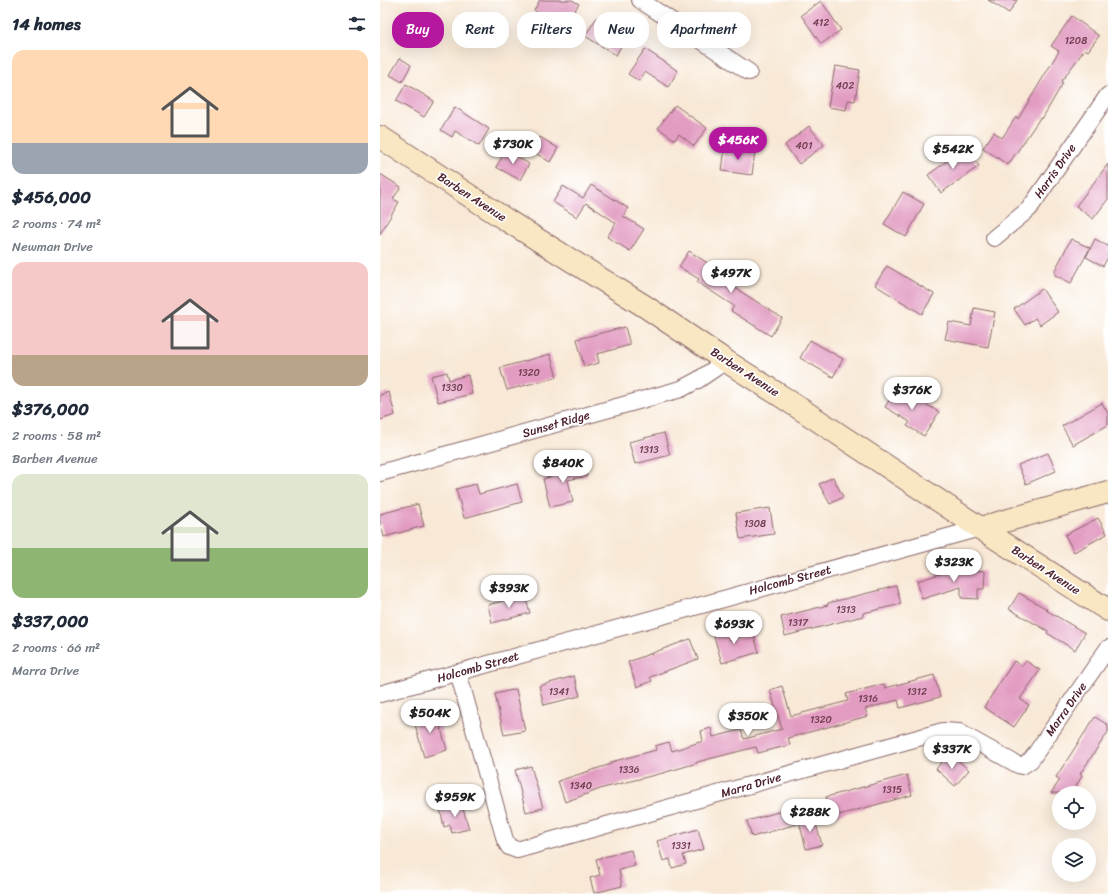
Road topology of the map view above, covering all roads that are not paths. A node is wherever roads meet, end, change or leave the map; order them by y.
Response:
1 (640, 0) edge
2 (749, 72) dead end
3 (1108, 95) edge
4 (380, 137) edge
5 (994, 238) dead end
6 (726, 361) junction
7 (380, 473) edge
8 (1108, 492) edge
9 (980, 528) junction
10 (1108, 610) edge
11 (1108, 648) edge
12 (458, 672) junction
13 (380, 694) edge

1 - 2 street
3 - 5 street, Harris Drive
4 - 6 street, Barben Avenue
6 - 7 street, Sunset Ridge
6 - 9 street, Barben Avenue
8 - 9 street, Holcomb Street
9 - 10 street, Barben Avenue
9 - 12 street, Holcomb Street
11 - 12 street, Marra Drive
12 - 13 street, Holcomb Street

